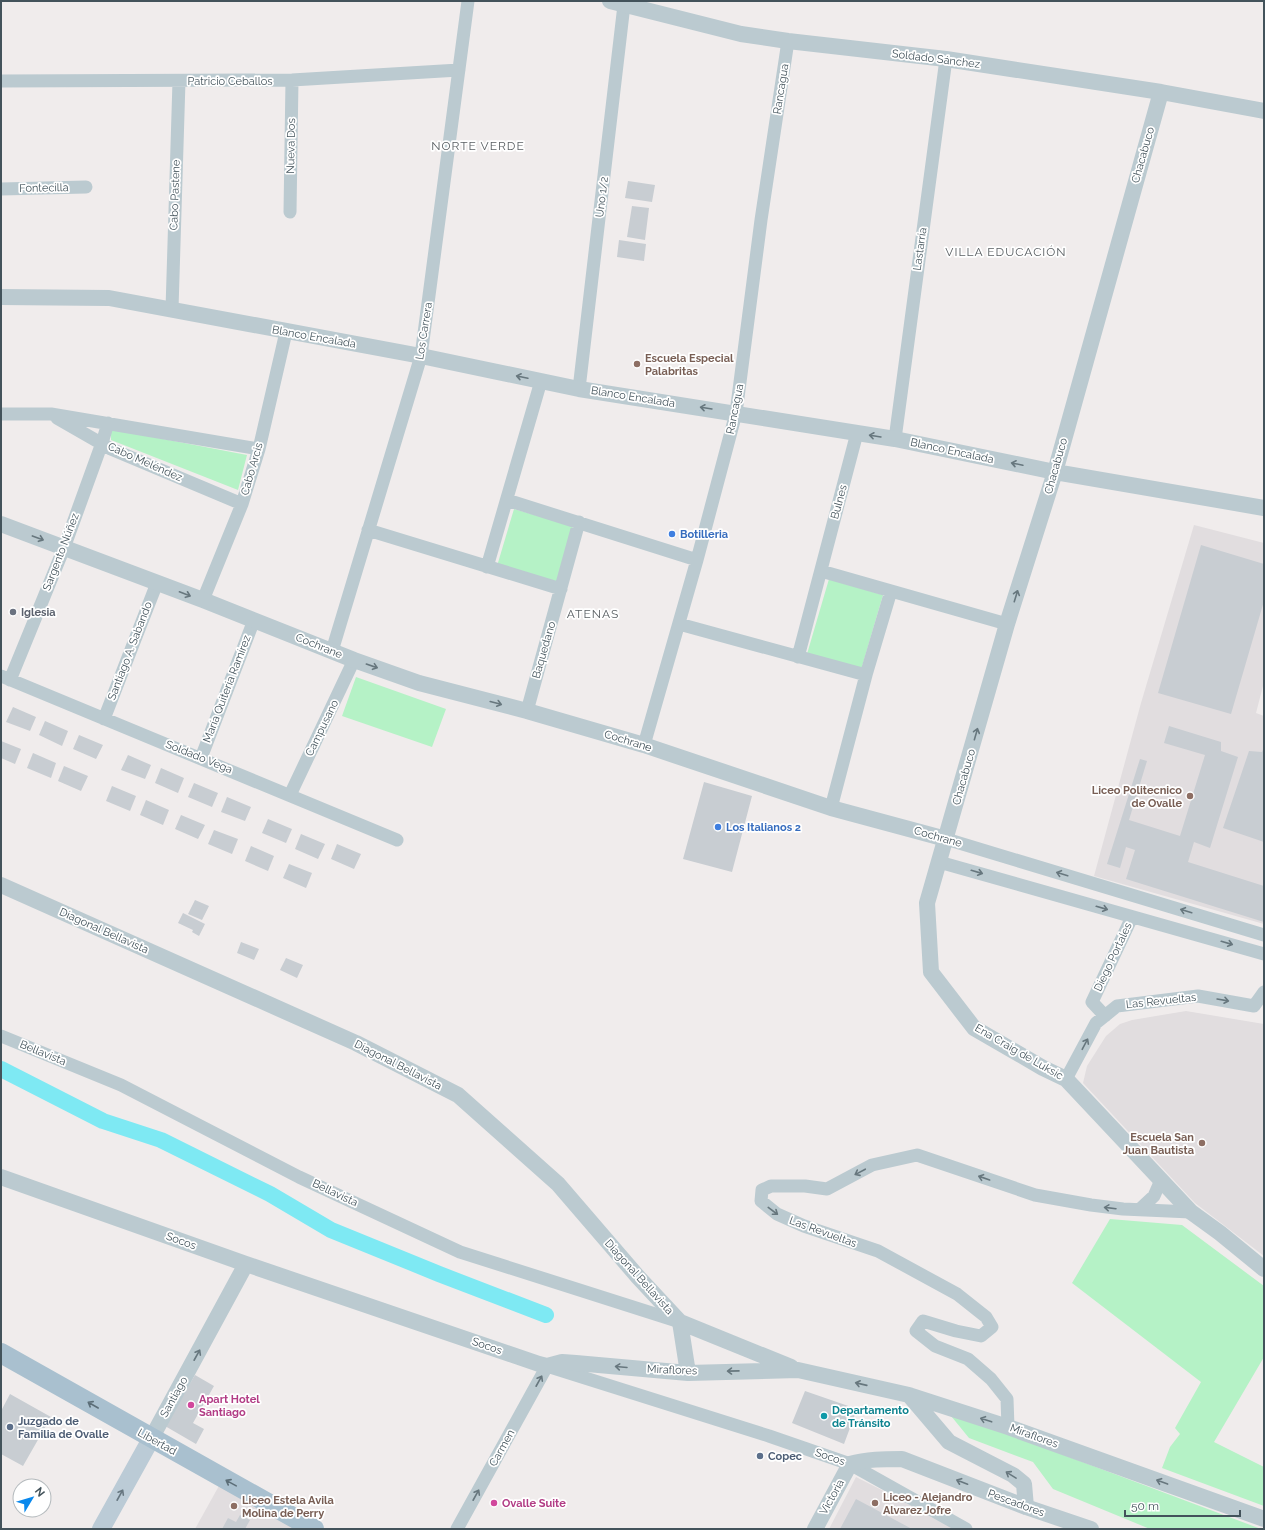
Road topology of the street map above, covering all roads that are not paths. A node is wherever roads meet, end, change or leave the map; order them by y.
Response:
1 (468, 1) edge
2 (617, 3) edge
3 (788, 41) junction
4 (946, 59) junction
5 (459, 70) junction
6 (292, 80) junction
7 (1, 81) edge
8 (179, 81) junction
9 (1161, 92) junction
10 (1264, 111) edge
11 (86, 187) dead end
12 (1, 189) edge
13 (290, 212) dead end
14 (1, 297) edge
15 (172, 309) junction
16 (286, 332) junction
17 (421, 356) junction
18 (541, 381) junction
19 (579, 389) junction
20 (736, 413) junction
21 (1, 414) edge
22 (51, 414) junction
23 (108, 423) junction
24 (857, 433) junction
25 (895, 439) junction
26 (102, 443) junction
27 (259, 449) junction
28 (1055, 472) junction
29 (507, 500) junction
30 (242, 504) junction
31 (1264, 508) edge
32 (579, 522) junction
33 (1, 524) edge
34 (368, 530) junction
35 (64, 548) junction
36 (697, 560) junction
37 (487, 567) junction
38 (821, 571) junction
39 (157, 583) junction
40 (562, 589) junction
41 (891, 591) junction
42 (203, 600) junction
43 (254, 620) junction
44 (679, 624) junction
45 (1007, 624) junction
46 (332, 651) junction
47 (798, 657) junction
48 (354, 660) junction
49 (866, 675) junction
50 (6, 678) edge
51 (527, 711) junction
52 (104, 719) junction
53 (644, 745) junction
54 (201, 758) junction
55 (290, 795) junction
56 (831, 808) junction
57 (946, 839) junction
58 (397, 840) dead end
59 (939, 862) junction
60 (1, 886) edge
61 (1132, 916) junction
62 (1264, 935) edge
63 (1264, 954) edge
64 (1264, 992) edge
65 (1105, 1016) junction
66 (1, 1036) edge
67 (1066, 1078) junction
68 (1, 1176) edge
69 (1161, 1180) junction
70 (1139, 1210) junction
71 (1190, 1212) junction
72 (246, 1264) junction
73 (1264, 1269) edge
74 (680, 1322) junction
75 (1, 1354) edge
76 (547, 1366) junction
77 (798, 1370) junction
78 (688, 1373) junction
79 (909, 1395) junction
80 (1008, 1427) junction
81 (151, 1439) junction
82 (850, 1464) junction
83 (1026, 1507) junction
84 (1264, 1519) edge
85 (101, 1529) edge
86 (314, 1529) edge
87 (457, 1529) edge
88 (815, 1529) edge
89 (966, 1529) edge
90 (1091, 1529) edge

1 - 5 street, Los Carrera
2 - 3 street, Soldado Sánchez
2 - 19 street, Uno 1/2
3 - 4 street, Soldado Sánchez
3 - 20 street, Rancagua
4 - 9 street, Soldado Sánchez
4 - 25 street, Lastarria
5 - 6 street, Patricio Ceballos
5 - 17 street, Los Carrera
6 - 8 street, Patricio Ceballos
6 - 13 street, Nueva Dos
7 - 8 street, Patricio Ceballos
8 - 15 street, Cabo Pastene
9 - 10 street, Soldado Sánchez
9 - 28 street, Chacabuco
11 - 12 street, Fontecilla
14 - 15 street, Blanco Encalada
15 - 16 street, Blanco Encalada
16 - 17 street, Blanco Encalada
16 - 27 street, Cabo Arcis
18 -> 17 street, Blanco Encalada
17 - 34 street, Los Carrera
18 - 19 street, Blanco Encalada
18 - 29 street
20 -> 19 street, Blanco Encalada
20 - 24 street, Blanco Encalada
20 - 36 street, Rancagua
21 - 22 street, Cabo Meléndez
22 - 23 street, Cabo Meléndez
22 - 26 street, Cabo Meléndez
23 - 26 street, Sargento Núñez
23 - 27 street, Cabo Meléndez
25 -> 24 street, Blanco Encalada
24 - 38 street, Bulnes
28 -> 25 street, Blanco Encalada
26 - 30 street, Cabo Meléndez
26 - 35 street, Sargento Núñez
27 - 30 street, Cabo Arcis
28 - 31 street, Blanco Encalada
45 -> 28 street, Chacabuco
29 - 32 street
29 - 37 street
30 - 42 street, Cabo Arcis
32 - 36 street
32 - 40 street, Baquedano
33 -> 35 street, Cochrane
34 - 37 street
34 - 46 street, Los Carrera
35 - 39 street, Cochrane
35 - 50 street, Sargento Núñez
36 - 44 street, Rancagua
37 - 40 street
38 - 41 street
38 - 47 street, Bulnes
39 -> 42 street, Cochrane
39 - 52 street, Santiago A. Sabando
40 - 51 street, Baquedano
41 - 45 street
41 - 49 street
42 - 43 street, Cochrane
43 - 46 street, Cochrane
43 - 54 street, María Quiteria Ramírez
44 - 47 street
44 - 53 street, Rancagua
57 -> 45 street, Chacabuco
46 - 48 street, Cochrane
47 - 49 street
48 -> 51 street, Cochrane
48 - 55 street, Campusano
49 - 56 street
50 - 52 street, Soldado Vega
51 - 53 street, Cochrane
52 - 54 street, Soldado Vega
53 - 56 street, Cochrane
54 - 55 street, Soldado Vega
55 - 58 street, Soldado Vega
56 - 57 street, Cochrane
57 - 59 street, Ena Craig de Luksic
62 -> 57 street, Cochrane
59 -> 61 street
59 - 67 street, Ena Craig de Luksic
60 - 74 street, Diagonal Bellavista
61 -> 63 street
61 - 65 street, Diego Portales
65 -> 64 street, Las Revueltas
67 -> 65 street, Las Revueltas
66 - 74 street, Bellavista
67 - 69 street, Ena Craig de Luksic
68 - 72 street, Socos
69 - 70 street
69 - 71 street, Ena Craig de Luksic
70 - 71 street, Las Revueltas
70 -> 80 street, Las Revueltas
71 - 73 street, Ena Craig de Luksic
72 - 76 street, Socos
81 -> 72 street, Santiago
74 - 77 street, Miraflores
74 - 78 street, Diagonal Bellavista
81 -> 75 main road, Libertad
78 -> 76 street, Miraflores
76 - 82 street, Socos
87 -> 76 street, Carmen
77 -> 78 street, Miraflores
79 -> 77 street, Miraflores
80 -> 79 street, Miraflores
83 -> 79 street
84 -> 80 street, Miraflores
85 -> 81 main road, Santiago
86 -> 81 main road, Libertad
83 -> 82 street, Pescadores
82 - 88 street, Victoria
82 - 89 street, Socos
83 - 90 street, Pescadores

